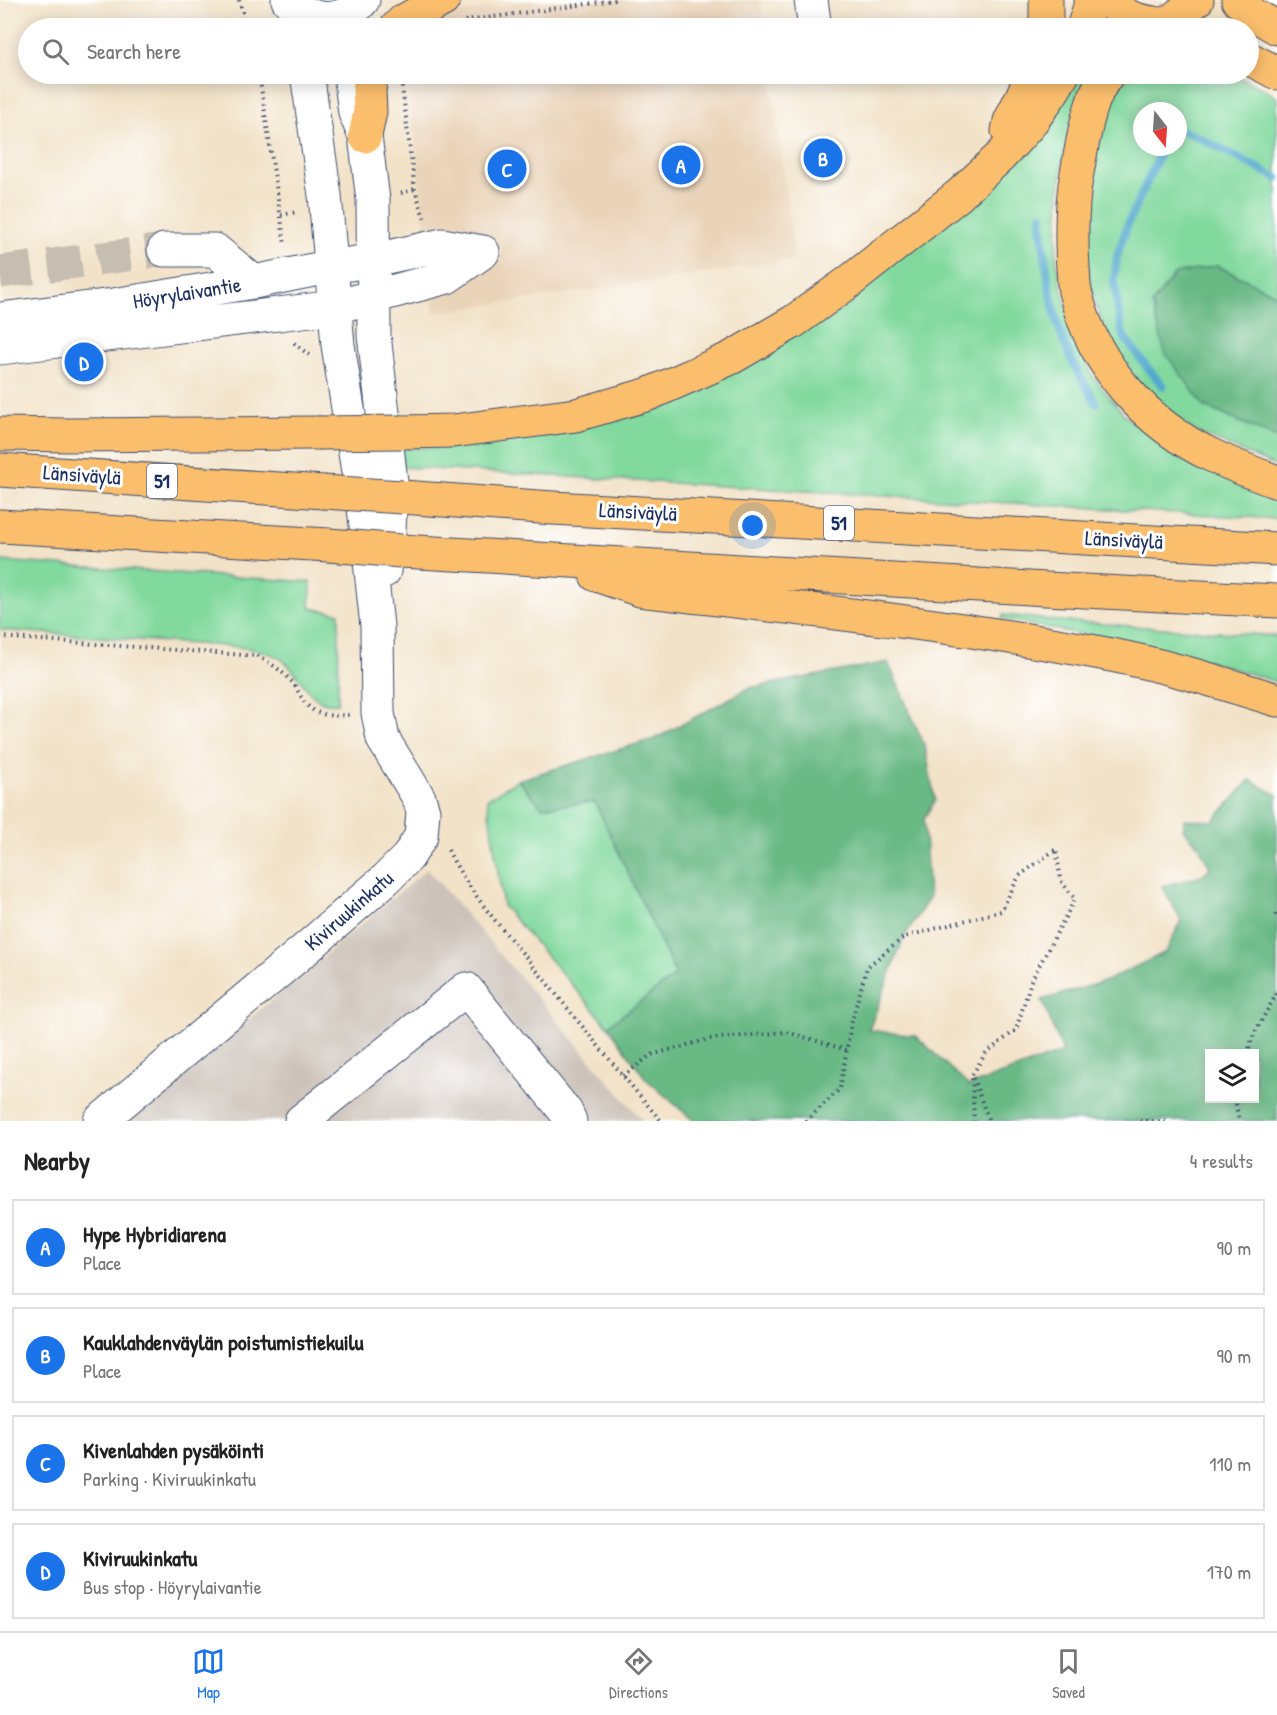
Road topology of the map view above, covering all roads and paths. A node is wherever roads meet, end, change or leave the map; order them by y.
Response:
1 (239, 0) edge
2 (287, 0) edge
3 (615, 0) edge
4 (811, 0) edge
5 (1046, 0) edge
6 (1092, 0) edge
7 (1110, 0) edge
8 (1197, 0) edge
9 (1238, 0) edge
10 (452, 11) edge
11 (352, 14) edge
12 (245, 18) edge
13 (292, 18) edge
14 (321, 18) edge
15 (334, 18) edge
16 (418, 18) edge
17 (813, 18) edge
18 (1046, 18) edge
19 (1086, 18) edge
20 (1131, 18) edge
21 (1174, 18) edge
22 (1277, 28) edge
23 (1259, 63) edge
24 (1277, 72) edge
25 (261, 84) edge
26 (308, 84) edge
27 (351, 84) edge
28 (377, 84) edge
29 (388, 84) edge
30 (1028, 84) edge
31 (1057, 84) edge
32 (1101, 84) edge
33 (365, 136) junction
34 (1001, 156) junction
35 (426, 224) dead end
36 (164, 250) tunnel mouth
37 (374, 260) junction
38 (331, 267) junction
39 (288, 275) junction
40 (254, 282) junction
41 (374, 297) junction
42 (334, 307) junction
43 (293, 312) junction
44 (0, 319) edge
45 (297, 344) dead end
46 (0, 348) edge
47 (0, 434) edge
48 (0, 470) edge
49 (1277, 482) edge
50 (0, 526) edge
51 (1277, 549) edge
52 (553, 561) junction
53 (1277, 601) edge
54 (377, 626) junction
55 (0, 637) edge
56 (1277, 700) edge
57 (352, 714) dead end
58 (444, 841) dead end
59 (1277, 993) edge
60 (1248, 1049) edge
61 (847, 1050) junction
62 (972, 1075) junction
63 (623, 1076) junction
64 (1236, 1103) edge
65 (100, 1121) edge
66 (301, 1121) edge
67 (570, 1121) edge
68 (661, 1121) edge
69 (806, 1121) edge
70 (974, 1121) edge
71 (989, 1121) edge
72 (1140, 1121) edge
73 (1170, 1121) edge
74 (1239, 1121) edge

1 - 12 path
2 - 13 street
2 - 14 street
3 - 10 path
4 - 17 street
5 - 18 main road
6 - 19 main road
7 - 20 main road
8 - 21 main road
9 - 22 main road
10 - 16 main road
11 - 15 street
23 - 24 main road
25 - 39 path
26 - 38 street, Kiviruukinkatu
27 - 33 street, Kiviruukinkatu
28 - 33 main road
29 - 35 path
30 - 34 main road
31 - 34 main road
32 - 49 main road
33 - 37 street, Kiviruukinkatu
34 - 47 main road, bridge
36 - 40 street
37 - 38 street, Höyrylaivantie
37 - 41 street, Kiviruukinkatu
37 - 41 street, Höyrylaivantie
38 - 39 street, Höyrylaivantie
38 - 42 street, Kiviruukinkatu
39 - 40 street, Höyrylaivantie
40 - 44 street, Höyrylaivantie
41 - 42 street, Höyrylaivantie
41 - 54 street, Kiviruukinkatu
42 - 43 street, Höyrylaivantie
42 - 54 street, Kiviruukinkatu
43 - 45 path
43 - 46 street, Höyrylaivantie
48 - 51 main road, Länsiväylä / 51, bridge
50 - 52 main road, bridge
52 - 53 main road
52 - 56 main road
54 - 65 street, Kiviruukinkatu
55 - 57 path
58 - 63 path
59 - 60 path
61 - 62 path
61 - 63 path
61 - 69 path
62 - 70 path
62 - 71 path
63 - 68 path
64 - 74 path
66 - 67 street
72 - 73 path

